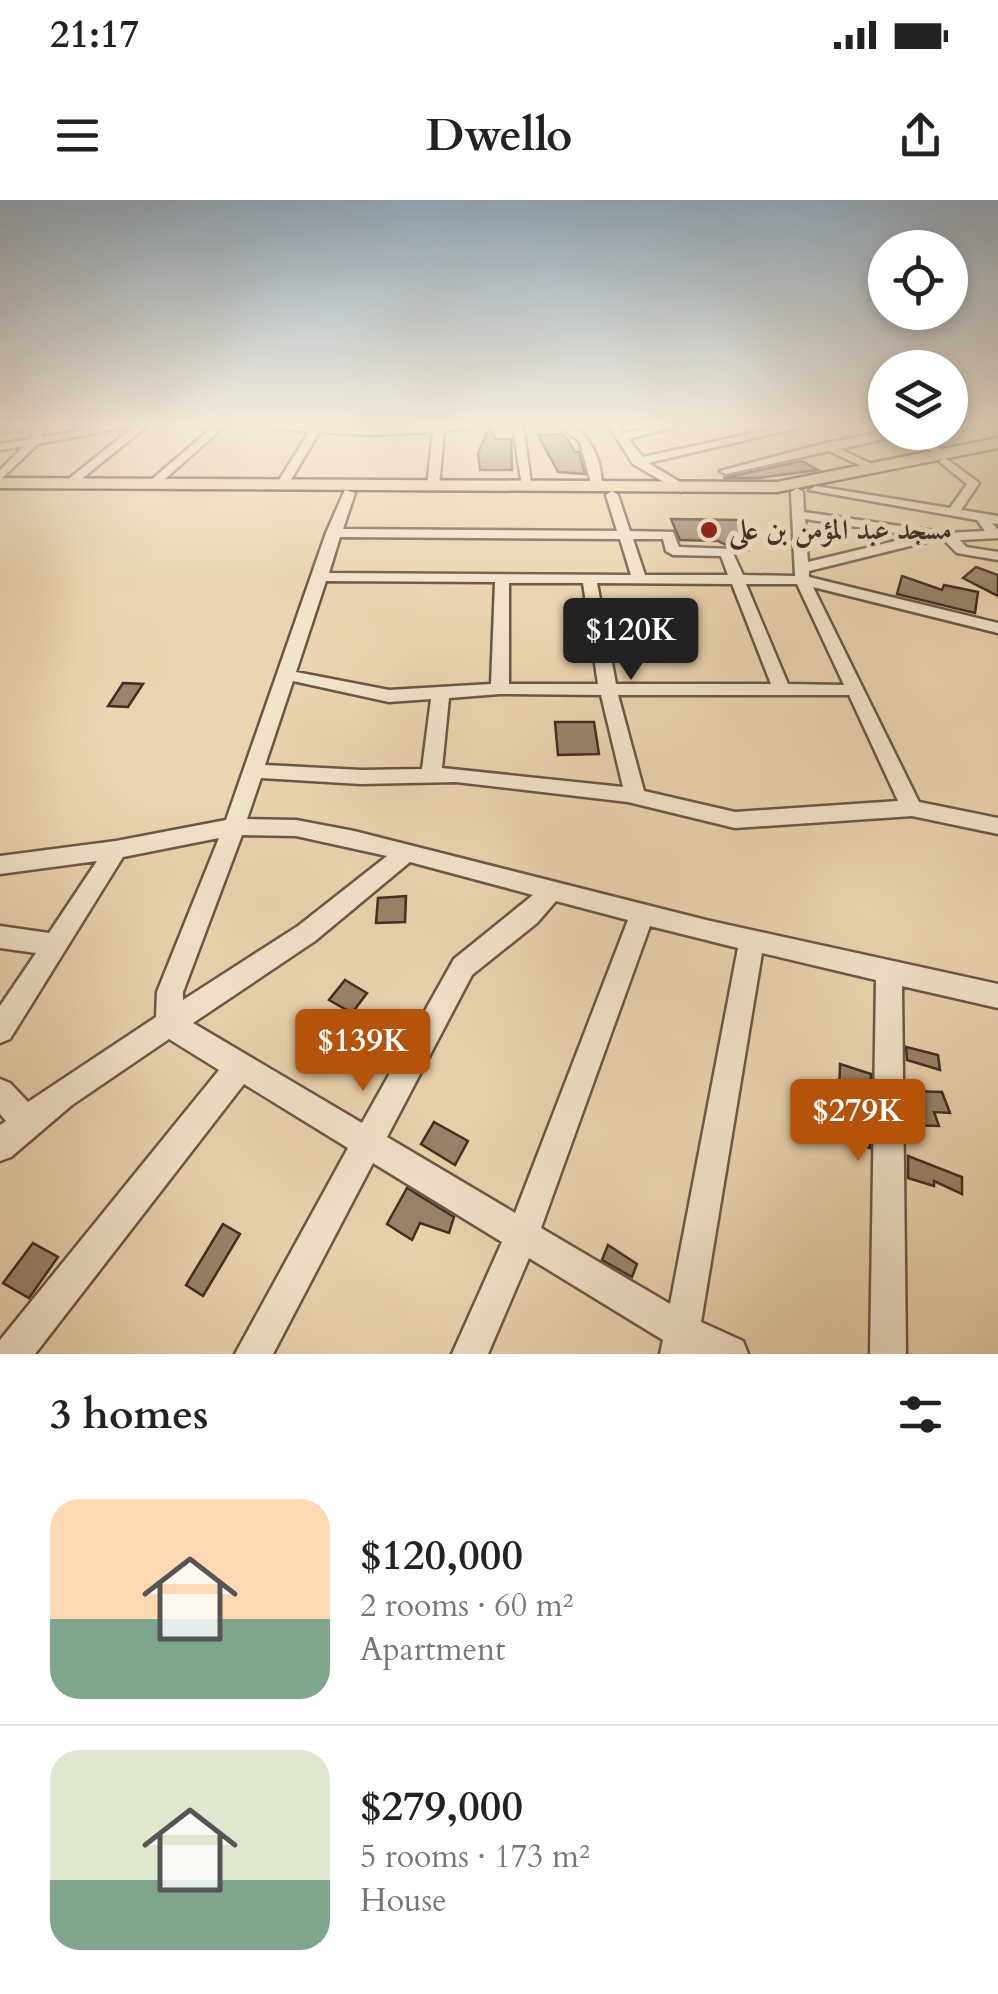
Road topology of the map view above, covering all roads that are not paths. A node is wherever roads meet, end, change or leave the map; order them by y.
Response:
1 (74, 480) edge
2 (158, 480) edge
3 (285, 480) edge
4 (434, 480) edge
5 (527, 480) edge
6 (601, 480) edge
7 (663, 480) edge
8 (820, 480) edge
9 (852, 480) edge
10 (970, 480) edge
11 (70, 483) junction
12 (0, 484) edge
13 (153, 484) junction
14 (282, 485) junction
15 (433, 486) junction
16 (528, 487) junction
17 (682, 488) junction
18 (605, 491) junction
19 (806, 491) junction
20 (349, 493) junction
21 (953, 513) junction
22 (801, 515) junction
23 (981, 518) junction
24 (998, 520) edge
25 (334, 534) junction
26 (626, 535) junction
27 (928, 535) junction
28 (948, 537) junction
29 (998, 556) edge
30 (802, 574) junction
31 (319, 577) junction
32 (502, 578) junction
33 (589, 578) junction
34 (638, 578) junction
35 (737, 579) junction
36 (998, 628) edge
37 (287, 676) junction
38 (500, 689) junction
39 (608, 689) junction
40 (782, 690) junction
41 (857, 690) junction
42 (441, 693) junction
43 (252, 771) junction
44 (431, 776) junction
45 (635, 796) junction
46 (912, 808) junction
47 (998, 826) edge
48 (234, 827) junction
49 (116, 850) junction
50 (405, 853) junction
51 (0, 864) edge
52 (550, 891) junction
53 (642, 914) junction
54 (0, 937) edge
55 (752, 940) junction
56 (56, 945) junction
57 (889, 974) junction
58 (998, 996) edge
59 (169, 1024) junction
60 (0, 1030) edge
61 (241, 1065) junction
62 (0, 1093) edge
63 (26, 1121) junction
64 (0, 1146) edge
65 (369, 1146) junction
66 (522, 1236) junction
67 (681, 1343) edge
68 (12, 1354) edge
69 (254, 1354) edge
70 (470, 1354) edge
71 (730, 1354) edge
72 (888, 1354) edge

1 - 11 street
2 - 13 street
3 - 14 street
4 - 15 street
5 - 16 street
6 - 18 street
7 - 17 street
8 - 17 main road
9 - 19 main road
10 - 21 street
11 - 12 main road
11 - 13 main road
12 - 20 main road
13 - 14 main road
14 - 15 main road
15 - 16 main road
16 - 18 main road
17 - 18 main road
18 - 19 main road
18 - 20 main road
18 - 26 street
19 - 21 street
19 - 22 street
20 - 25 street
21 - 23 street
22 - 27 street
22 - 30 street
23 - 24 street
23 - 28 street
25 - 26 street
25 - 31 street
26 - 34 street
26 - 35 street
27 - 28 street
27 - 30 street
28 - 29 street
30 - 35 street
30 - 36 street
30 - 41 street
31 - 32 street
31 - 37 street
32 - 33 street
32 - 38 street
33 - 34 street
33 - 39 street
34 - 35 street
35 - 40 street
37 - 42 street
37 - 43 street
38 - 39 street
38 - 42 street
39 - 40 street
39 - 45 street
40 - 41 street
41 - 46 street
42 - 44 street
43 - 44 street
43 - 48 street
44 - 45 street
45 - 46 street
46 - 47 street
48 - 49 street
48 - 50 street
48 - 59 street
49 - 51 street
49 - 56 street
50 - 52 street
50 - 59 street
52 - 53 street
52 - 65 street
53 - 55 street
53 - 66 street
54 - 56 street
55 - 57 street
55 - 67 street
56 - 60 street
57 - 58 street
57 - 72 street
59 - 61 street
59 - 63 street
61 - 65 street
61 - 68 street
62 - 63 street
63 - 64 street
65 - 66 street
65 - 69 street
66 - 67 street
66 - 70 street
67 - 71 street

